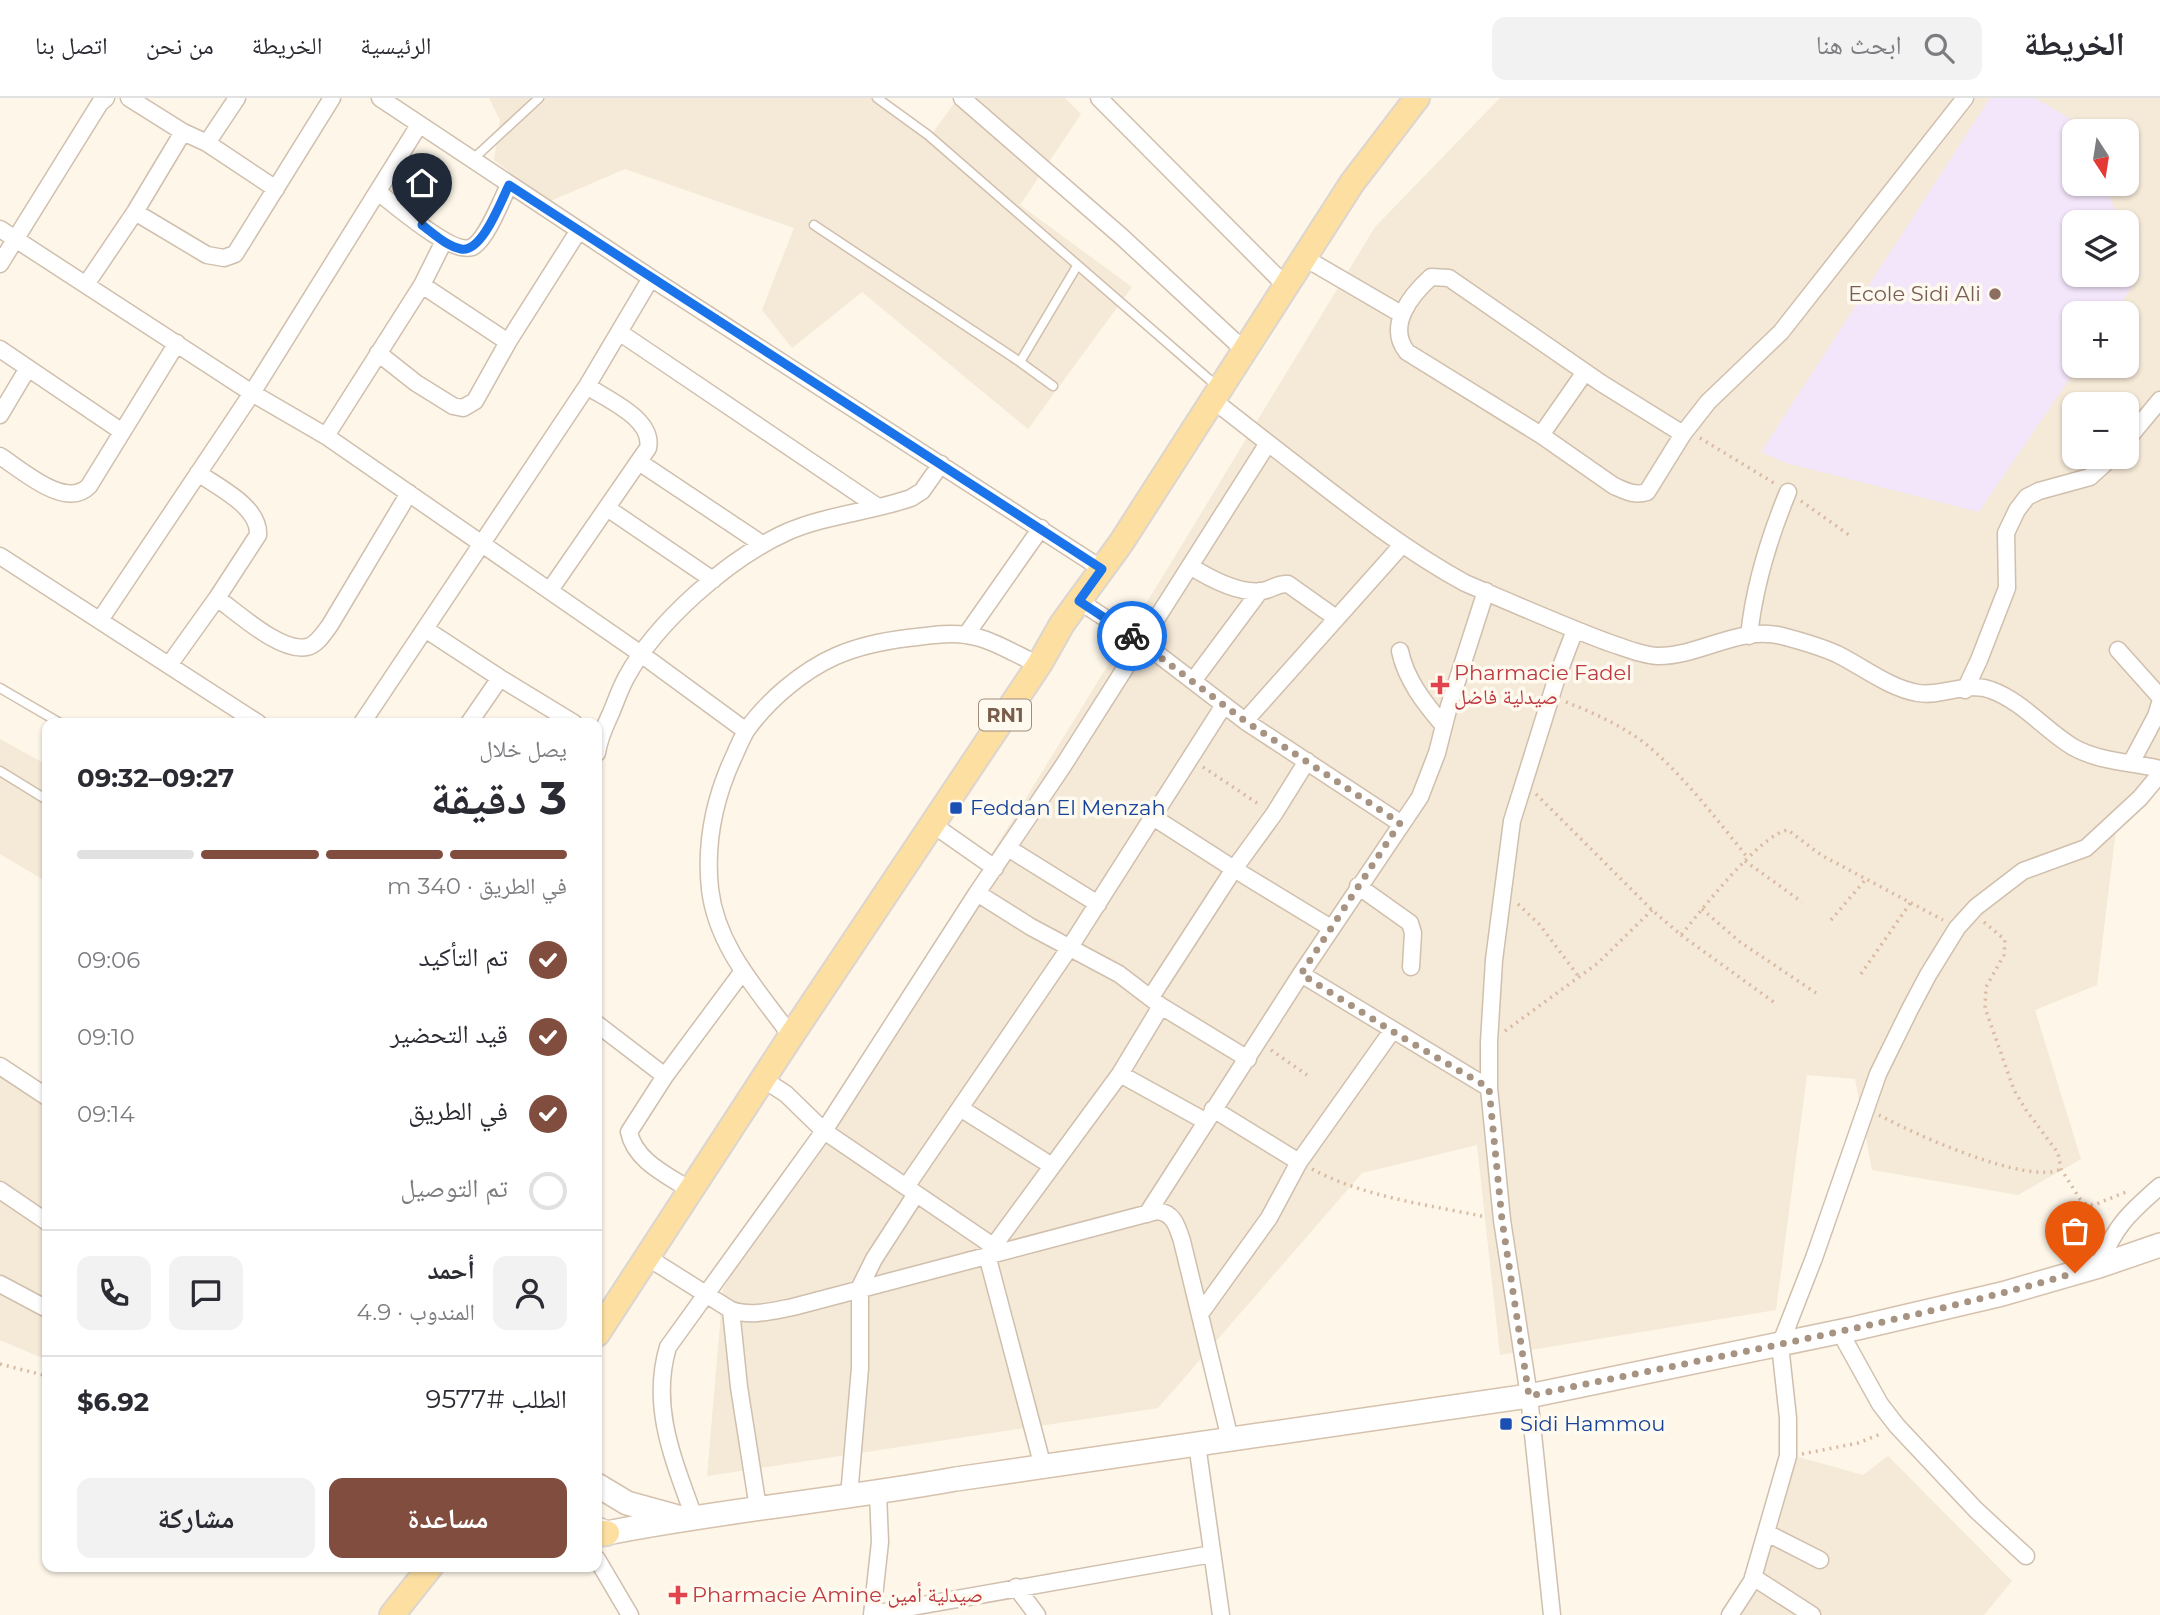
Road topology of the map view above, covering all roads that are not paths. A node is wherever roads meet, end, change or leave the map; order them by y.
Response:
1 (106, 98) edge
2 (129, 98) edge
3 (237, 98) edge
4 (332, 98) edge
5 (380, 98) edge
6 (538, 98) edge
7 (877, 98) edge
8 (962, 98) edge
9 (1099, 98) edge
10 (1417, 98) edge
11 (1965, 98) edge
12 (419, 124) junction
13 (183, 132) junction
14 (207, 143) junction
15 (472, 160) junction
16 (509, 185) junction
17 (276, 189) junction
18 (378, 192) junction
19 (135, 212) junction
20 (814, 225) dead end
21 (0, 229) edge
22 (579, 230) junction
23 (16, 240) junction
24 (444, 241) junction
25 (1305, 258) junction
26 (0, 264) edge
27 (1077, 266) junction
28 (652, 278) junction
29 (87, 284) junction
30 (422, 285) junction
31 (1287, 287) junction
32 (1401, 314) junction
33 (619, 332) junction
34 (508, 342) junction
35 (177, 343) junction
36 (0, 349) edge
37 (1245, 351) junction
38 (377, 353) junction
39 (1020, 362) junction
40 (28, 368) junction
41 (1585, 372) junction
42 (587, 386) junction
43 (1053, 386) dead end
44 (252, 393) junction
45 (1217, 395) junction
46 (2160, 400) edge
47 (0, 415) edge
48 (2139, 425) edge
49 (121, 431) junction
50 (1685, 432) junction
51 (1541, 435) junction
52 (326, 436) junction
53 (1268, 443) junction
54 (0, 456) edge
55 (639, 462) junction
56 (941, 464) junction
57 (2099, 469) edge
58 (198, 473) junction
59 (1788, 492) road end
60 (409, 493) junction
61 (878, 508) junction
62 (607, 509) junction
63 (1041, 527) junction
64 (483, 543) junction
65 (762, 544) junction
66 (1402, 545) junction
67 (0, 556) edge
68 (1190, 566) junction
69 (1102, 569) junction
70 (713, 580) junction
71 (550, 590) junction
72 (1261, 591) junction
73 (1486, 592) junction
74 (217, 598) junction
75 (1079, 601) junction
76 (1336, 618) junction
77 (100, 620) junction
78 (425, 629) junction
79 (1575, 630) junction
80 (966, 635) junction
81 (1748, 636) junction
82 (1142, 642) junction
83 (1400, 650) dead end
84 (2118, 650) dead end
85 (641, 654) junction
86 (1040, 663) junction
87 (169, 664) junction
88 (500, 678) junction
89 (1193, 681) junction
90 (0, 688) edge
91 (1965, 690) junction
92 (2160, 697) edge
93 (2160, 703) edge
94 (1224, 705) junction
95 (51, 718) edge
96 (250, 718) edge
97 (365, 718) edge
98 (472, 718) edge
99 (566, 718) edge
100 (1245, 721) junction
101 (1444, 726) junction
102 (746, 731) junction
103 (602, 733) edge
104 (1307, 761) junction
105 (2131, 763) junction
106 (0, 771) edge
107 (2160, 772) edge
108 (42, 797) edge
109 (1153, 817) junction
110 (1400, 823) junction
111 (932, 824) junction
112 (1008, 848) junction
113 (995, 868) junction
114 (1234, 869) junction
115 (1358, 886) junction
116 (977, 893) junction
117 (1098, 904) junction
118 (1331, 928) junction
119 (1070, 947) junction
120 (1411, 967) dead end
121 (743, 971) junction
122 (1301, 974) junction
123 (1156, 1002) junction
124 (602, 1028) edge
125 (1392, 1031) junction
126 (791, 1036) junction
127 (1248, 1059) junction
128 (0, 1066) edge
129 (1120, 1074) junction
130 (665, 1076) junction
131 (763, 1079) junction
132 (1489, 1088) junction
133 (42, 1094) edge
134 (960, 1108) junction
135 (1209, 1115) junction
136 (824, 1131) junction
137 (1298, 1163) junction
138 (1052, 1166) junction
139 (2160, 1186) edge
140 (0, 1190) edge
141 (691, 1190) junction
142 (911, 1191) junction
143 (1147, 1214) junction
144 (42, 1219) edge
145 (2160, 1245) edge
146 (990, 1251) junction
147 (647, 1257) junction
148 (2099, 1266) junction
149 (0, 1284) edge
150 (860, 1287) junction
151 (705, 1295) junction
152 (42, 1306) edge
153 (731, 1310) junction
154 (1200, 1314) junction
155 (602, 1326) edge
156 (1840, 1332) junction
157 (1780, 1345) junction
158 (1529, 1396) junction
159 (1230, 1439) junction
160 (1197, 1444) junction
161 (1043, 1466) junction
162 (602, 1488) edge
163 (878, 1493) junction
164 (849, 1496) junction
165 (758, 1508) junction
166 (688, 1518) junction
167 (602, 1532) edge
168 (1767, 1534) junction
169 (1212, 1554) junction
170 (2026, 1556) dead end
171 (1820, 1560) dead end
172 (602, 1567) edge
173 (425, 1575) edge
174 (1753, 1577) junction
175 (1016, 1587) junction
176 (928, 1609) edge
177 (872, 1614) edge
178 (392, 1615) edge
179 (630, 1615) edge
180 (1037, 1615) edge
181 (1221, 1615) edge
182 (1552, 1615) edge
183 (1730, 1615) edge
184 (1812, 1615) edge

1 - 23 street
2 - 13 street
3 - 14 street
4 - 17 street
5 - 12 street
6 - 15 lane
7 - 27 lane
8 - 37 street
9 - 31 street
10 - 25 main road, RN1
11 - 50 street
12 - 15 street
12 - 18 street
13 - 14 street
13 - 19 street
14 - 17 street
15 - 16 street
16 - 22 street
16 - 24 street
17 - 19 street
18 - 24 street
18 - 44 street
19 - 29 street
20 - 39 lane
21 - 23 street
22 - 28 street
22 - 34 street
23 - 26 street
23 - 29 street
24 - 30 street
25 - 31 main road, RN1
25 - 32 street
27 - 39 lane
27 - 45 lane
28 - 33 street
28 - 56 street
29 - 35 street
30 - 34 street
30 - 38 street
31 - 37 main road, RN1
32 - 41 street
32 - 51 street
33 - 42 street
33 - 61 street
34 - 38 street
35 - 44 street
35 - 49 street
36 - 40 street
37 - 45 main road, RN1
38 - 52 street
39 - 43 lane
40 - 47 street
40 - 49 street
41 - 50 street
41 - 51 street
42 - 55 street
42 - 64 street
44 - 52 street
44 - 58 street
45 - 53 street
45 - 69 main road, RN1
46 - 48 street
49 - 54 street
50 - 51 street
52 - 60 street
53 - 66 street
53 - 68 street
55 - 62 street
55 - 65 street
56 - 61 street
56 - 63 street
57 - 91 street
58 - 74 street
58 - 77 street
59 - 81 street
60 - 64 street
60 - 74 street
61 - 65 street
62 - 70 street
62 - 71 street
63 - 69 street
63 - 80 street
64 - 71 street
64 - 78 street
65 - 70 street
66 - 73 street
66 - 76 street
67 - 77 street
68 - 72 street
68 - 82 street
69 - 75 main road, RN1
70 - 85 street
71 - 85 street
72 - 76 street
72 - 89 street
73 - 79 street
73 - 101 street
74 - 87 street
75 - 82 street
75 - 86 main road, RN1
76 - 100 street
77 - 87 street
78 - 88 street
78 - 97 street
79 - 81 street
79 - 132 street
80 - 86 street
80 - 102 street
81 - 91 street
82 - 89 street
82 - 112 street
83 - 101 street
84 - 92 street
85 - 102 street
85 - 103 street
86 - 111 main road, RN1
87 - 96 street
88 - 98 street
88 - 99 street
89 - 94 street
90 - 95 lane
91 - 105 street
93 - 105 street
94 - 100 street
94 - 109 street
100 - 104 street
101 - 110 street
102 - 121 street
104 - 110 street
104 - 114 street
105 - 107 street
106 - 108 lane
107 - 157 street
109 - 114 street
109 - 117 street
110 - 115 street
111 - 113 street
111 - 126 main road, RN1
112 - 113 street
112 - 117 street
113 - 116 street
114 - 118 street
114 - 123 street
115 - 118 street
115 - 120 street
116 - 119 street
116 - 136 street
117 - 119 street
118 - 122 street
119 - 123 street
119 - 134 street
121 - 126 street
121 - 130 street
122 - 125 street
122 - 127 street
123 - 127 street
123 - 129 street
124 - 130 street
125 - 132 street
125 - 137 street
126 - 131 main road, RN1
127 - 135 street
128 - 133 street
129 - 135 street
129 - 138 street
130 - 141 street
131 - 136 street
131 - 141 main road, RN1
132 - 158 street
134 - 138 street
134 - 142 street
135 - 137 street
135 - 143 street
136 - 142 street
136 - 151 street
137 - 154 street
138 - 146 street
139 - 148 street
140 - 144 street
141 - 147 main road, RN1
142 - 146 street
142 - 150 street
143 - 146 street
143 - 154 street
145 - 148 main road
146 - 150 street
146 - 161 street
147 - 151 street
147 - 155 main road, RN1
148 - 156 main road
149 - 152 street
150 - 153 street
150 - 164 street
151 - 153 street
151 - 166 street
153 - 165 street
154 - 159 street
156 - 157 main road
156 - 170 street
157 - 158 main road
157 - 168 street
158 - 159 main road
158 - 182 street
159 - 160 main road
160 - 161 main road
160 - 169 street
161 - 163 main road
162 - 166 main road
163 - 164 main road
163 - 177 street
164 - 165 main road
165 - 166 main road
166 - 167 main road
168 - 171 street
168 - 174 street
169 - 175 street
169 - 181 street
172 - 179 street
173 - 178 main road
174 - 183 street
174 - 184 street
175 - 176 street
175 - 180 street
176 - 177 street

